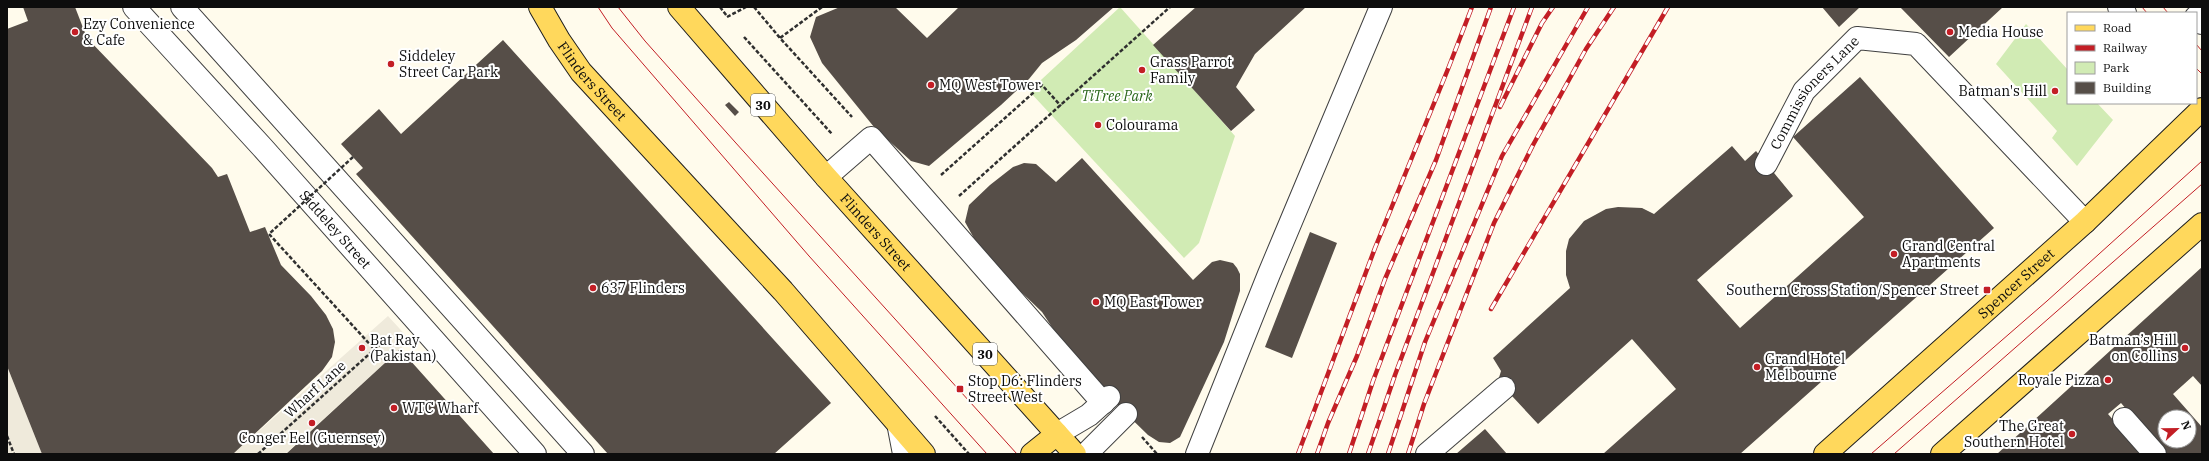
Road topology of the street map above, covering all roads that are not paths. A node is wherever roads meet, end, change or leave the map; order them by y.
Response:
1 (134, 7) edge
2 (182, 7) edge
3 (540, 7) edge
4 (1381, 7) edge
5 (690, 13) edge
6 (2199, 109) edge
7 (288, 126) junction
8 (262, 147) junction
9 (1766, 164) dead end
10 (826, 177) junction
11 (2085, 222) junction
12 (2202, 224) edge
13 (1504, 388) dead end
14 (1126, 414) dead end
15 (2124, 419) dead end
16 (900, 428) junction
17 (1057, 434) junction
18 (535, 454) edge
19 (583, 454) edge
20 (904, 454) edge
21 (924, 454) edge
22 (1032, 454) edge
23 (1075, 454) edge
24 (1086, 454) edge
25 (1197, 454) edge
26 (1428, 454) edge
27 (1825, 454) edge
28 (1942, 454) edge
29 (2155, 454) edge

1 - 8 street, Siddeley Street
2 - 7 street
3 - 16 main road, Flinders Street
4 - 25 street
5 - 10 main road, Flinders Street / 30
6 - 11 main road, Spencer Street
7 - 8 street
7 - 19 street
8 - 18 street, Siddeley Street
9 - 11 street, Commissioners Lane
10 - 17 main road, Flinders Street / 30
10 - 17 street
11 - 27 main road, Spencer Street
12 - 28 main road
13 - 26 street
14 - 24 street
15 - 29 street
16 - 20 street
16 - 21 main road, Flinders Street
17 - 22 main road
17 - 23 main road, Flinders Street / 30

